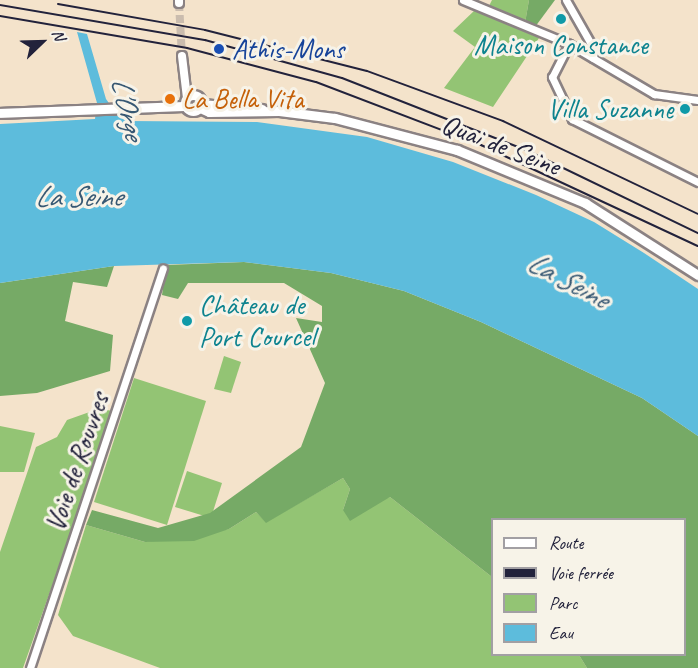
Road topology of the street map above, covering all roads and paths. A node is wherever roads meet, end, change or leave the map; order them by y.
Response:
1 (463, 0) edge
2 (566, 0) edge
3 (569, 44) junction
4 (182, 56) tunnel mouth
5 (593, 58) junction
6 (698, 100) edge
7 (186, 102) junction
8 (0, 113) edge
9 (698, 182) edge
10 (163, 269) dead end
11 (698, 275) edge
12 (30, 668) edge

1 - 3 street
2 - 5 street
3 - 5 street
3 - 9 street
4 - 7 street
5 - 6 street
7 - 8 main road, Quai de Seine
7 - 11 main road, Quai de Seine
10 - 12 street, Voie de Rouvres

